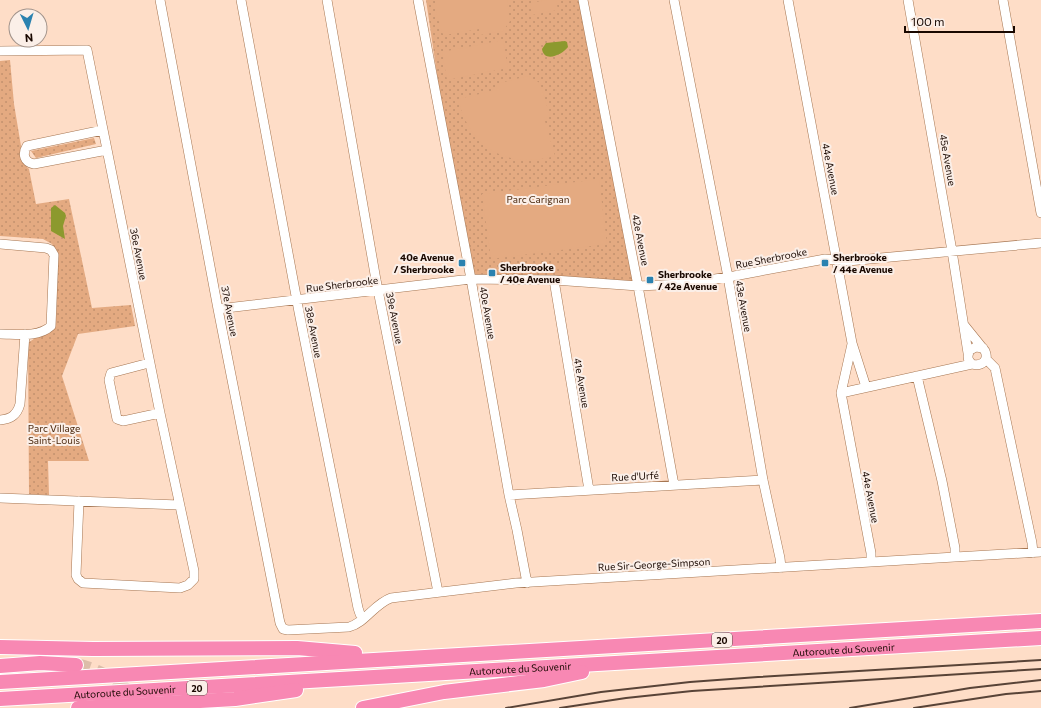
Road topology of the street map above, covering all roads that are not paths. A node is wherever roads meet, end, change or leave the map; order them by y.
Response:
1 (160, 0) edge
2 (241, 0) edge
3 (327, 0) edge
4 (418, 0) edge
5 (583, 0) edge
6 (674, 0) edge
7 (788, 0) edge
8 (908, 0) edge
9 (1003, 0) edge
10 (0, 50) edge
11 (103, 130) junction
12 (107, 150) junction
13 (1041, 213) edge
14 (1041, 243) edge
15 (0, 244) edge
16 (952, 251) junction
17 (837, 260) junction
18 (728, 278) junction
19 (471, 279) junction
20 (554, 280) junction
21 (638, 286) junction
22 (378, 290) junction
23 (296, 300) junction
24 (218, 309) junction
25 (964, 325) junction
26 (0, 334) edge
27 (25, 334) junction
28 (852, 343) junction
29 (983, 348) junction
30 (968, 353) junction
31 (986, 359) junction
32 (149, 363) junction
33 (972, 364) junction
34 (917, 376) junction
35 (866, 387) junction
36 (841, 392) junction
37 (160, 413) junction
38 (0, 420) edge
39 (763, 480) junction
40 (674, 485) junction
41 (589, 490) junction
42 (509, 495) junction
43 (0, 498) edge
44 (79, 501) junction
45 (179, 505) junction
46 (1037, 552) edge
47 (955, 557) junction
48 (871, 562) junction
49 (781, 568) junction
50 (527, 583) junction
51 (438, 592) junction
52 (363, 618) junction
53 (1041, 621) edge
54 (280, 626) joint
55 (1041, 638) edge
56 (0, 647) edge
57 (399, 658) junction
58 (632, 662) junction
59 (76, 665) tunnel mouth
60 (0, 666) edge
61 (394, 676) junction
62 (0, 682) edge
63 (0, 699) edge
64 (78, 708) edge
65 (363, 708) edge

1 - 24 street, 37e Avenue
2 - 23 street, 38e Avenue
3 - 22 street, 39e Avenue
4 - 19 street, 40e Avenue
5 - 21 street, 42e Avenue
6 - 18 street, 43e Avenue
7 - 17 street, 44e Avenue
8 - 16 street, 45e Avenue
9 - 13 street
10 - 11 street, 36e Avenue
11 - 12 street, 36e Avenue
11 - 12 street
12 - 32 street, 36e Avenue
14 - 16 street, Rue Sherbrooke
15 - 27 street
16 - 17 street, Rue Sherbrooke
16 - 25 street, 45e Avenue
17 - 18 street, Rue Sherbrooke
17 - 28 street, 44e Avenue
18 - 21 street, Rue Sherbrooke
18 - 39 street, 43e Avenue
19 - 20 street, Rue Sherbrooke
19 - 22 street, Rue Sherbrooke
19 - 42 street, 40e Avenue
20 - 21 street, Rue Sherbrooke
20 - 41 street, 41e Avenue
21 - 40 street, 42e Avenue
22 - 23 street, Rue Sherbrooke
22 - 51 street, 39e Avenue
23 - 24 street, Rue Sherbrooke
23 - 52 street, 38e Avenue
24 - 54 street, 37e Avenue
25 - 29 street
25 - 30 street, 45e Avenue
26 - 27 street
27 - 38 street
28 - 35 street, 44e Avenue
28 - 36 street, 44e Avenue
29 - 30 street
29 - 31 street
30 - 33 street
31 - 33 street
31 - 46 street
32 - 37 street, 36e Avenue
32 - 37 street
33 - 34 street
34 - 35 street
34 - 47 street
35 - 36 street
36 - 48 street, 44e Avenue
37 - 45 street, 36e Avenue
39 - 40 street, Rue d'Urfé
39 - 49 street, 43e Avenue
40 - 41 street, Rue d'Urfé
41 - 42 street, Rue d'Urfé
42 - 50 street, 40e Avenue
43 - 44 street
44 - 45 street
44 - 45 street, 36e Avenue
46 - 47 street, Rue Sir-George-Simpson
47 - 48 street, Rue Sir-George-Simpson
48 - 49 street, Rue Sir-George-Simpson
49 - 50 street, Rue Sir-George-Simpson
50 - 51 street, Rue Sir-George-Simpson
51 - 52 street, Rue Sir-George-Simpson
52 - 54 street, Rue Sir-George-Simpson
53 - 57 highway, Autoroute du Souvenir / 20
55 - 58 highway, Autoroute du Souvenir / 20
56 - 57 highway
57 - 62 highway, Autoroute du Souvenir / 20
58 - 61 highway, Autoroute du Souvenir / 20
58 - 65 highway
59 - 60 highway
61 - 63 highway, Autoroute du Souvenir / 20
61 - 64 highway

